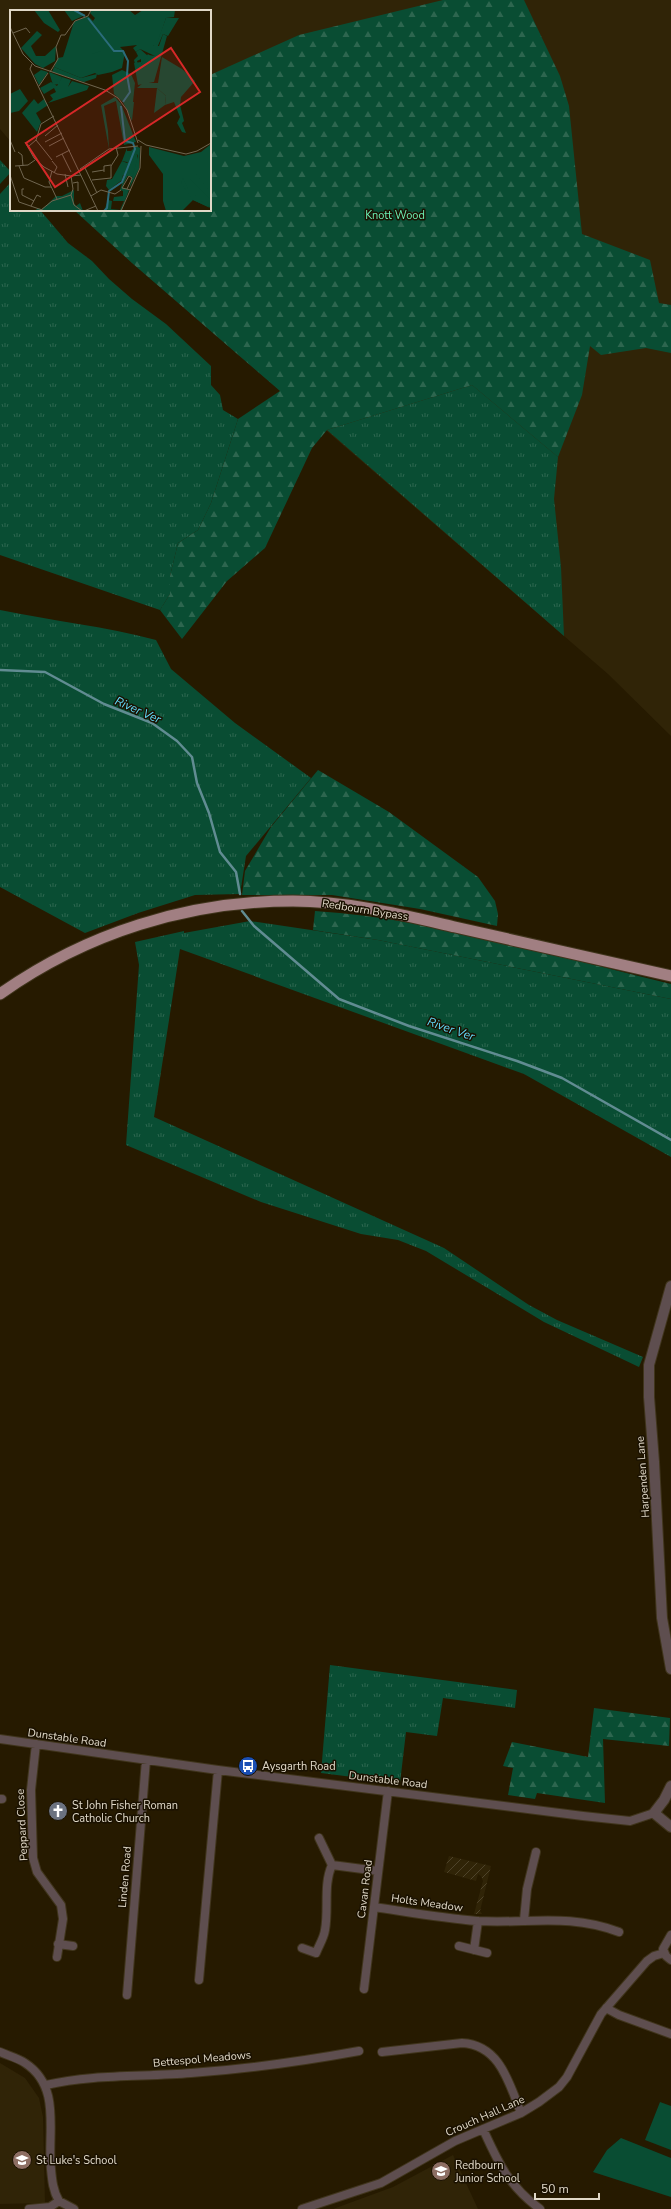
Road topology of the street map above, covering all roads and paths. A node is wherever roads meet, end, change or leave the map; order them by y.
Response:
1 (671, 976) edge
2 (0, 994) edge
3 (671, 1286) edge
4 (671, 1669) edge
5 (0, 1739) edge
6 (36, 1744) junction
7 (146, 1760) junction
8 (218, 1770) junction
9 (671, 1786) edge
10 (388, 1792) junction
11 (654, 1813) junction
12 (671, 1827) edge
13 (319, 1838) dead end
14 (536, 1852) dead end
15 (332, 1865) junction
16 (378, 1871) junction
17 (374, 1907) junction
18 (524, 1920) junction
19 (478, 1921) junction
20 (619, 1932) dead end
21 (671, 1935) edge
22 (58, 1944) junction
23 (73, 1946) dead end
24 (459, 1946) dead end
25 (302, 1948) dead end
26 (474, 1950) junction
27 (487, 1953) dead end
28 (664, 1953) junction
29 (57, 1957) dead end
30 (671, 1960) edge
31 (199, 1980) dead end
32 (364, 1989) dead end
33 (127, 1995) dead end
34 (606, 2008) junction
35 (671, 2034) edge
36 (360, 2051) dead end
37 (0, 2052) edge
38 (382, 2052) dead end
39 (46, 2085) junction
40 (521, 2113) junction
41 (483, 2129) junction
42 (59, 2201) junction
43 (29, 2209) edge
44 (74, 2209) edge
45 (302, 2209) edge
46 (540, 2209) edge

1 - 2 main road, Redbourn Bypass
3 - 4 street, Harpenden Lane
5 - 6 street, Dunstable Road
6 - 7 street, Dunstable Road
6 - 22 street, Peppard Close
7 - 8 street, Dunstable Road
7 - 33 street, Linden Road
8 - 10 street, Dunstable Road
8 - 31 street
9 - 11 street
10 - 11 street, Dunstable Road
10 - 16 street, Cavan Road
11 - 12 street
13 - 15 street
14 - 18 street
15 - 16 street
15 - 25 street
16 - 17 street, Cavan Road
17 - 19 street, Holts Meadow
17 - 32 street, Cavan Road
18 - 19 street, Holts Meadow
18 - 20 street, Holts Meadow
19 - 26 street
21 - 28 street
22 - 23 street
22 - 29 street, Peppard Close
24 - 26 street
26 - 27 street
28 - 30 street
28 - 34 street, Crouch Hall Lane
34 - 35 street
34 - 40 street, Crouch Hall Lane
36 - 39 street, Bettespol Meadows
37 - 39 street
38 - 40 street
39 - 42 street
40 - 41 street, Crouch Hall Lane
41 - 45 street, Crouch Hall Lane
41 - 46 street
42 - 43 street
42 - 44 street

